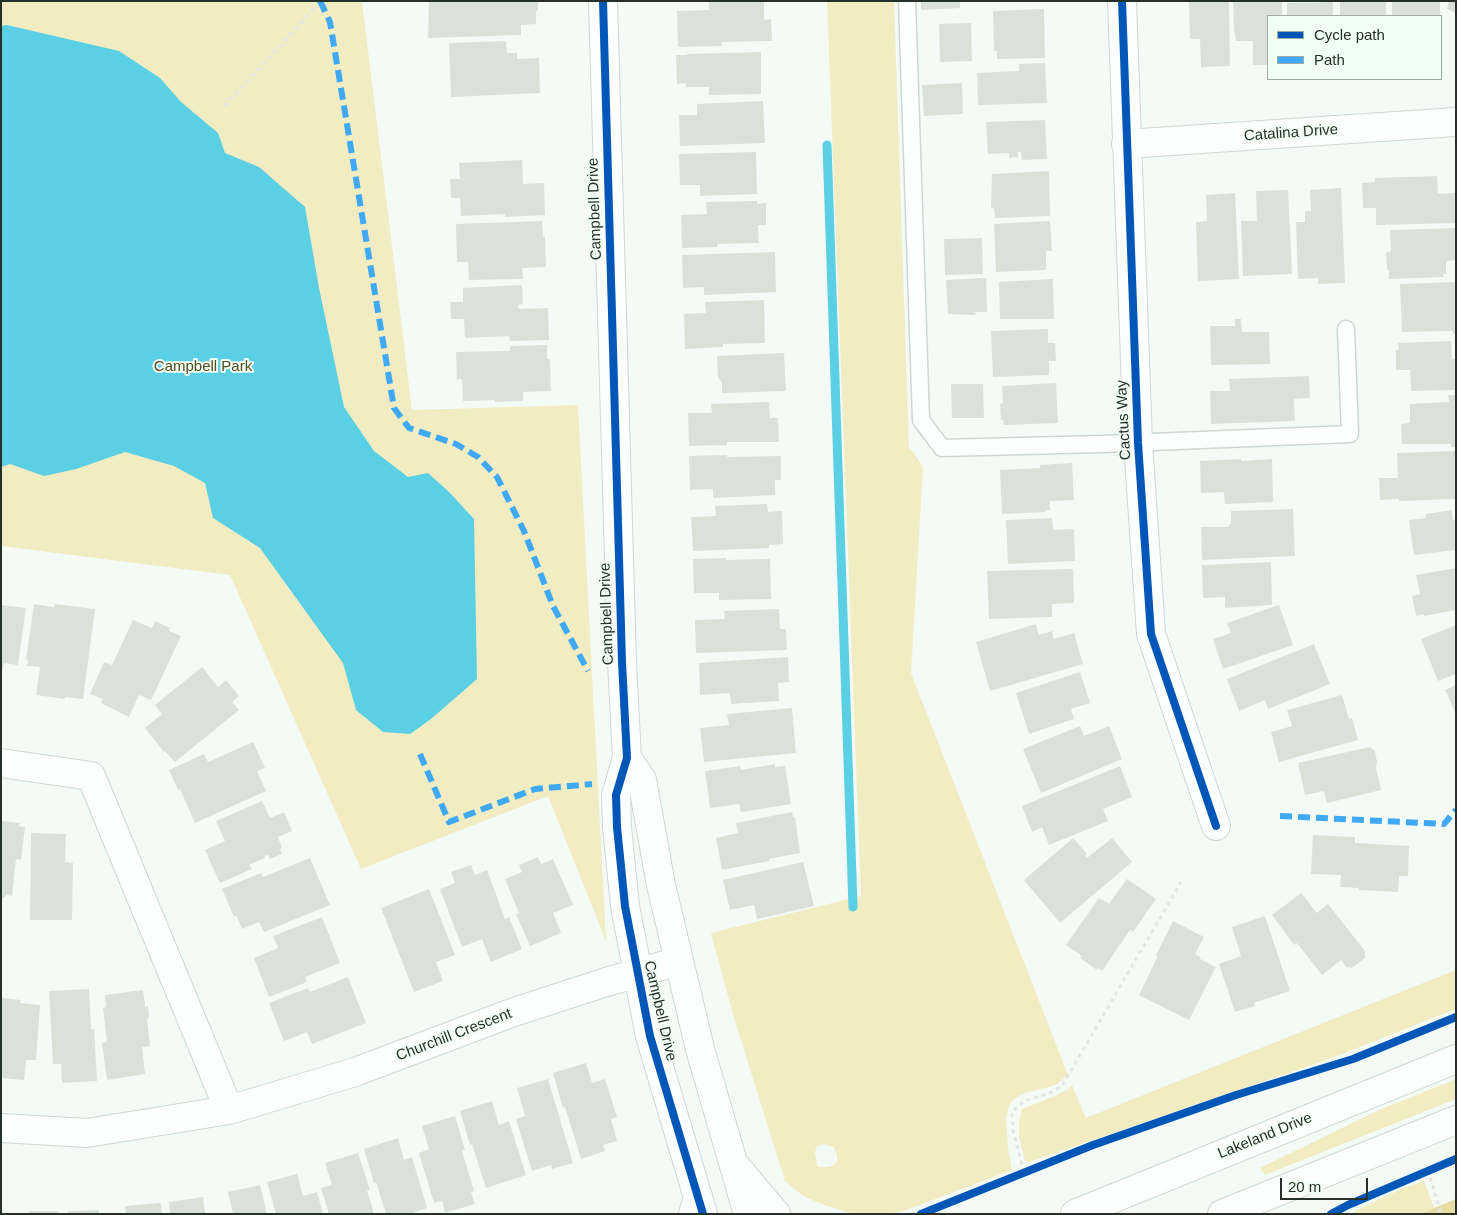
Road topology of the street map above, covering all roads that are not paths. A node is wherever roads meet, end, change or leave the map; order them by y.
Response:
1 (602, 1) edge
2 (907, 1) edge
3 (1122, 1) edge
4 (1456, 122) edge
5 (1126, 144) junction
6 (1346, 330) dead end
7 (1138, 443) junction
8 (627, 758) junction
9 (1, 763) edge
10 (1216, 826) dead end
11 (680, 960) junction
12 (637, 973) junction
13 (1456, 1059) edge
14 (228, 1110) junction
15 (1456, 1120) edge
16 (1, 1128) edge
17 (734, 1164) junction
18 (698, 1208) edge
19 (748, 1214) edge
20 (776, 1214) edge
21 (1075, 1214) edge
22 (1222, 1214) edge

1 - 8 street, Campbell Drive
2 - 7 lane
3 - 5 street, Cactus Way
4 - 5 street, Catalina Drive
5 - 7 street, Cactus Way
6 - 7 lane
7 - 10 street, Cactus Way
8 - 11 street, Campbell Drive
8 - 12 street, Campbell Drive
9 - 14 street
11 - 12 street, Churchill Crescent
11 - 17 street, Campbell Drive
12 - 14 street, Churchill Crescent
12 - 18 street, Campbell Drive
13 - 21 street, Lakeland Drive
14 - 16 street, Churchill Crescent
15 - 22 street
17 - 19 street, Campbell Drive
17 - 20 street

